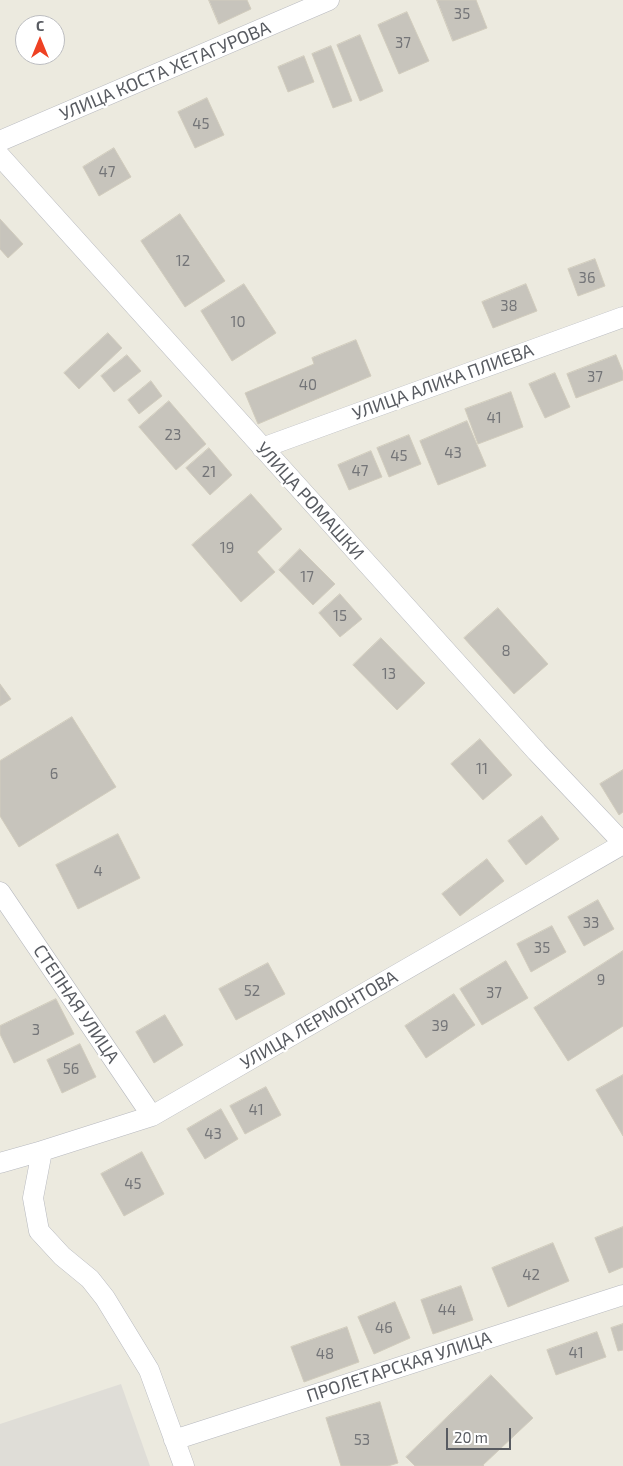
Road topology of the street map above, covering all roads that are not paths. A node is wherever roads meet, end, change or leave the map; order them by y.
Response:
1 (329, 0) edge
2 (0, 141) edge
3 (0, 156) edge
4 (623, 317) edge
5 (262, 448) junction
6 (623, 844) edge
7 (0, 892) edge
8 (152, 1116) junction
9 (42, 1151) junction
10 (0, 1163) edge
11 (623, 1295) edge
12 (174, 1440) junction
13 (184, 1466) edge

1 - 2 street, УЛИЦА КОСТА ХЕТАГУРОВА
3 - 5 street, УЛИЦА РОМАШКИ
4 - 5 street, УЛИЦА АЛИКА ПЛИЕВА
5 - 6 street, УЛИЦА РОМАШКИ
6 - 8 street, УЛИЦА ЛЕРМОНТОВА
7 - 8 street, СТЕПНАЯ УЛИЦА
8 - 9 street, УЛИЦА ЛЕРМОНТОВА
9 - 10 street, УЛИЦА ЛЕРМОНТОВА
9 - 12 street
11 - 12 street, ПРОЛЕТАРСКАЯ УЛИЦА
12 - 13 street

